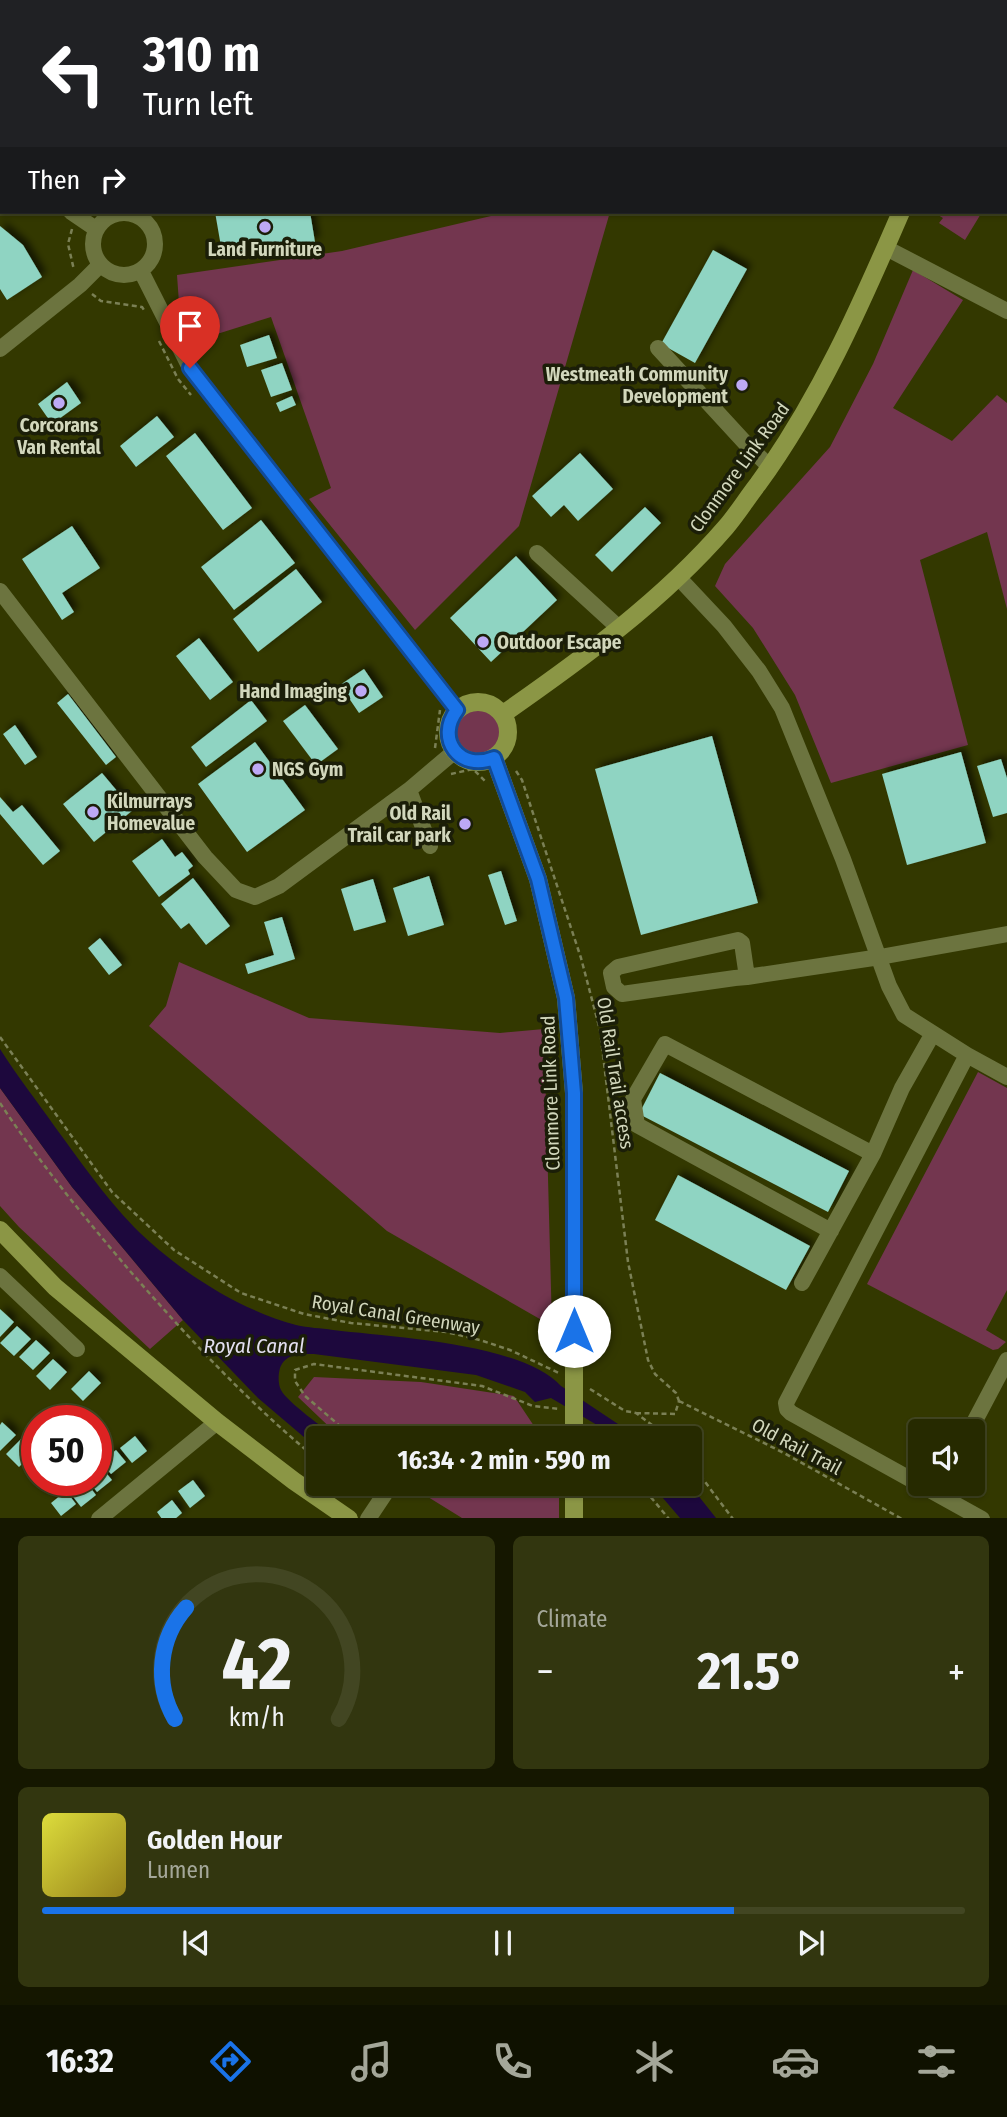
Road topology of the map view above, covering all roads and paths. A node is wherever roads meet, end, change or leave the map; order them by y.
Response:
1 (74, 214) edge
2 (116, 214) edge
3 (900, 214) edge
4 (147, 215) edge
5 (96, 229) junction
6 (886, 248) junction
7 (100, 265) junction
8 (141, 271) junction
9 (1007, 311) edge
10 (658, 348) dead end
11 (0, 349) edge
12 (770, 467) junction
13 (537, 553) dead end
14 (678, 577) junction
15 (0, 591) edge
16 (620, 628) junction
17 (457, 710) junction
18 (503, 714) junction
19 (454, 751) junction
20 (498, 755) junction
21 (409, 790) junction
22 (429, 846) dead end
23 (1007, 934) edge
24 (880, 957) junction
25 (747, 977) junction
26 (932, 1035) junction
27 (0, 1037) edge
28 (967, 1055) junction
29 (1007, 1077) edge
30 (0, 1103) edge
31 (873, 1154) junction
32 (0, 1230) edge
33 (831, 1231) junction
34 (0, 1276) edge
35 (802, 1283) dead end
36 (77, 1349) dead end
37 (1007, 1360) edge
38 (568, 1377) dead end
39 (588, 1388) dead end
40 (679, 1401) junction
41 (636, 1413) junction
42 (569, 1415) dead end
43 (977, 1419) edge
44 (217, 1422) junction
45 (340, 1426) edge
46 (576, 1426) edge
47 (653, 1426) edge
48 (306, 1449) edge
49 (908, 1473) edge
50 (702, 1478) edge
51 (358, 1496) edge
52 (383, 1496) edge
53 (574, 1496) edge
54 (650, 1496) edge
55 (950, 1496) edge
56 (372, 1513) edge
57 (99, 1518) edge
58 (348, 1518) edge
59 (574, 1518) edge
60 (669, 1518) edge
61 (733, 1518) edge
62 (902, 1518) edge
63 (982, 1518) edge

1 - 5 street
2 - 5 street
3 - 6 main road, Clonmore Link Road
4 - 8 street
5 - 7 street
6 - 9 street
6 - 12 main road, Clonmore Link Road
7 - 8 street
7 - 11 street
8 - 17 street
10 - 12 street
12 - 14 main road, Clonmore Link Road
13 - 16 street
14 - 16 main road, Clonmore Link Road
14 - 24 street
15 - 21 street
16 - 18 main road, Clonmore Link Road
17 - 18 main road
17 - 19 main road
18 - 20 main road
19 - 20 main road
19 - 21 street
20 - 40 path, Old Rail Trail access
20 - 46 main road, Clonmore Link Road
21 - 22 street
23 - 24 street
24 - 25 street
24 - 26 street
25 - 25 street
26 - 28 street
26 - 31 street
27 - 38 path, Royal Canal Greenway
28 - 29 street
28 - 49 street
30 - 48 path
31 - 33 street
31 - 33 street
32 - 44 main road
33 - 35 street
34 - 36 street
37 - 43 street
39 - 41 path
40 - 41 path
40 - 62 path, Old Rail Trail
41 - 47 path
42 - 45 path
44 - 57 street
44 - 58 main road
50 - 61 path
51 - 56 path
52 - 56 street
53 - 59 main road
54 - 60 path
55 - 63 street

